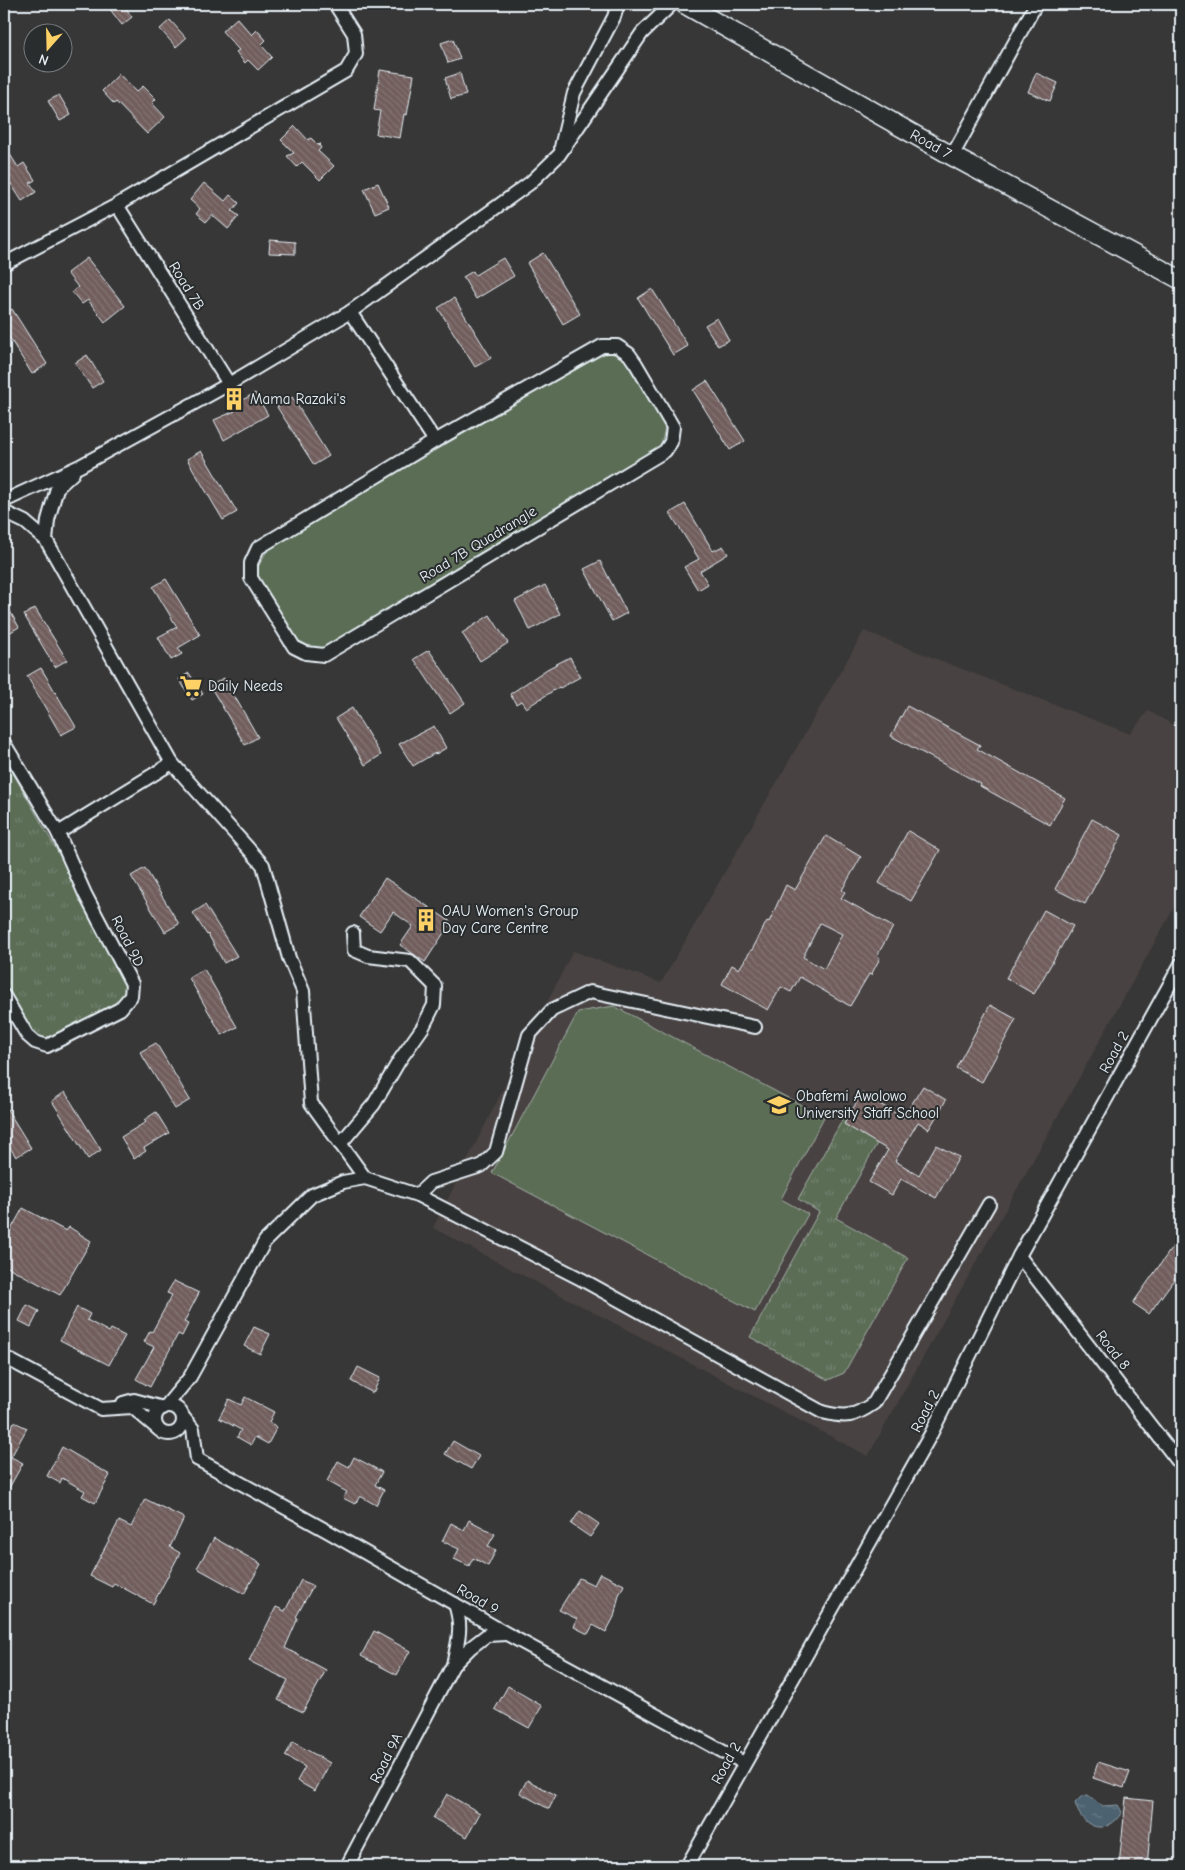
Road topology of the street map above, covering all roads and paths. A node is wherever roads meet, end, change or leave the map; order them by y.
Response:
1 (335, 4) edge
2 (618, 4) edge
3 (672, 4) edge
4 (684, 4) edge
5 (1036, 4) edge
6 (559, 155) junction
7 (952, 156) junction
8 (117, 205) junction
9 (4, 264) edge
10 (1181, 280) edge
11 (350, 312) junction
12 (229, 384) junction
13 (435, 441) junction
14 (80, 466) junction
15 (4, 501) edge
16 (4, 512) edge
17 (46, 540) junction
18 (4, 743) edge
19 (172, 763) junction
20 (58, 833) junction
21 (353, 933) dead end
22 (1181, 964) edge
23 (4, 996) edge
24 (755, 1027) dead end
25 (340, 1144) junction
26 (365, 1178) junction
27 (417, 1194) junction
28 (989, 1204) dead end
29 (1019, 1256) junction
30 (4, 1357) edge
31 (190, 1378) junction
32 (164, 1407) junction
33 (101, 1409) junction
34 (183, 1416) junction
35 (163, 1432) junction
36 (197, 1459) junction
37 (1181, 1465) edge
38 (455, 1604) junction
39 (506, 1634) junction
40 (453, 1665) junction
41 (744, 1763) junction
42 (348, 1866) edge
43 (687, 1866) edge

1 - 8 street
2 - 6 street
3 - 6 street
4 - 7 street, Road 7
5 - 7 street
6 - 11 street
7 - 10 street, Road 7
8 - 9 street
8 - 12 street, Road 7B
11 - 12 street
11 - 13 street
12 - 14 street
13 - 13 street, Road 7B Quadrangle
14 - 15 street
14 - 17 street
16 - 17 street
17 - 19 street
18 - 20 street, Road 9D
19 - 20 street
19 - 25 street
20 - 23 street, Road 9D
21 - 25 street
22 - 29 street, Road 2
24 - 27 street
25 - 26 street
26 - 27 street
26 - 31 street
27 - 28 street
29 - 37 street, Road 8
29 - 41 street, Road 2
30 - 33 street
31 - 32 street
31 - 34 street
32 - 33 street
32 - 34 street
32 - 35 street
33 - 35 street
34 - 35 street
34 - 36 street
35 - 36 street
36 - 38 street, Road 9
38 - 39 street, Road 9
38 - 40 street
39 - 40 street
39 - 41 street, Road 9
40 - 42 street, Road 9A
41 - 43 street, Road 2

